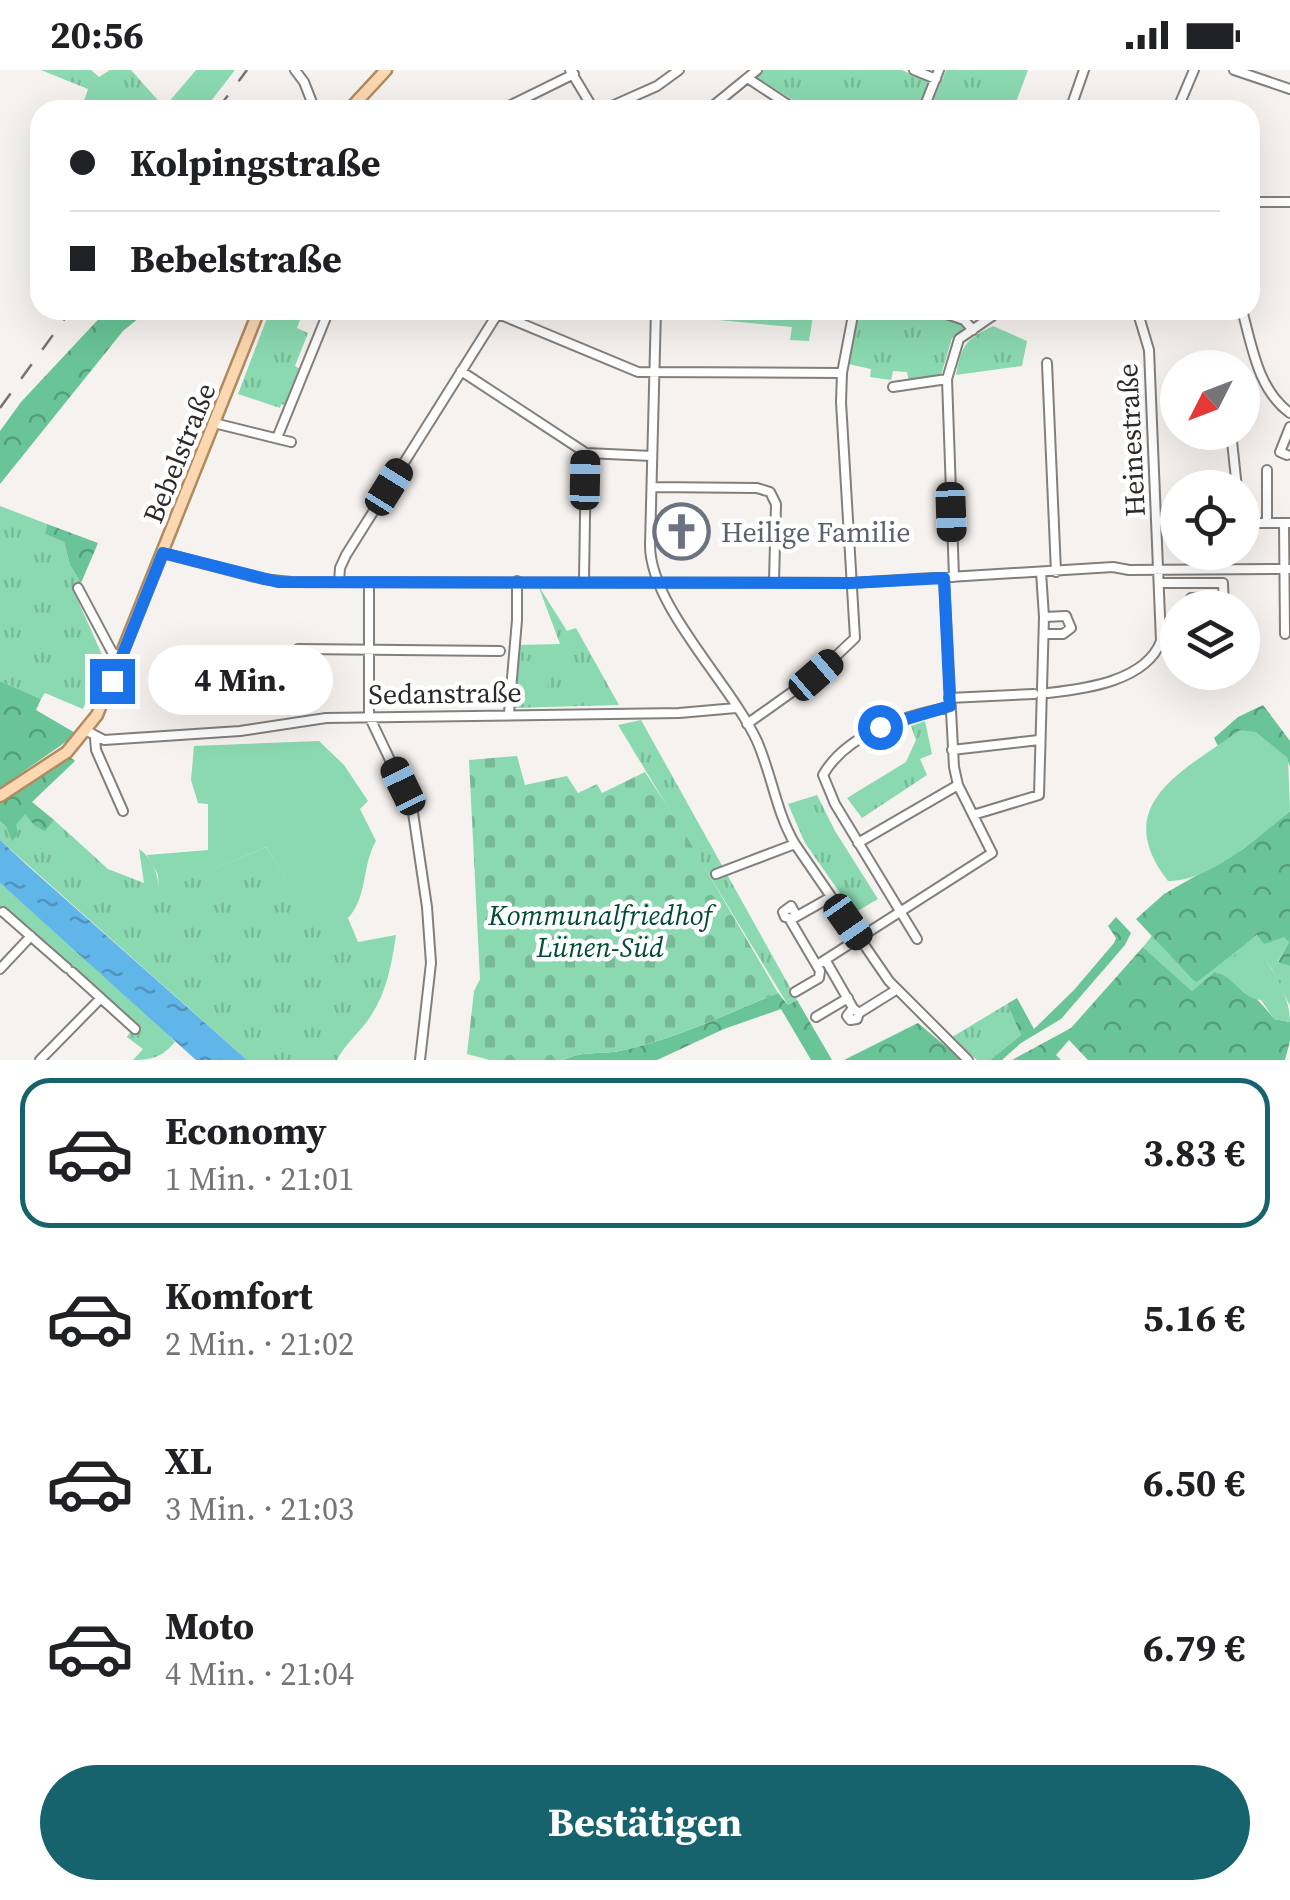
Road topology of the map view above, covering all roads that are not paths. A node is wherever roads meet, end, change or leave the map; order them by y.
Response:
1 (295, 70) edge
2 (386, 70) edge
3 (679, 70) edge
4 (757, 70) edge
5 (914, 70) edge
6 (1084, 70) edge
7 (1194, 70) edge
8 (1234, 70) edge
9 (572, 72) edge
10 (938, 75) edge
11 (749, 79) junction
12 (1290, 89) edge
13 (312, 100) edge
14 (358, 100) edge
15 (520, 100) edge
16 (588, 100) edge
17 (626, 100) edge
18 (721, 100) edge
19 (781, 100) edge
20 (927, 100) edge
21 (1074, 100) edge
22 (1181, 100) edge
23 (1260, 202) edge
24 (1290, 202) edge
25 (255, 320) edge
26 (326, 320) edge
27 (491, 320) edge
28 (517, 320) edge
29 (656, 320) edge
30 (852, 320) edge
31 (964, 320) edge
32 (989, 320) edge
33 (1140, 320) edge
34 (1245, 320) edge
35 (973, 330) junction
36 (1047, 363) dead end
37 (461, 371) junction
38 (842, 373) junction
39 (655, 374) junction
40 (946, 378) junction
41 (893, 387) dead end
42 (1290, 413) edge
43 (214, 423) junction
44 (1290, 427) edge
45 (277, 438) junction
46 (291, 442) dead end
47 (586, 453) junction
48 (1287, 455) dead end
49 (652, 456) junction
50 (1267, 470) dead end
51 (652, 486) junction
52 (1260, 523) edge
53 (1267, 523) junction
54 (1287, 523) edge
55 (163, 553) junction
56 (1287, 568) edge
57 (1159, 569) junction
58 (1041, 572) junction
59 (1056, 572) junction
60 (944, 578) junction
61 (954, 578) junction
62 (517, 580) junction
63 (655, 581) junction
64 (339, 582) junction
65 (370, 582) junction
66 (584, 582) junction
67 (774, 582) junction
68 (850, 583) junction
69 (1160, 583) junction
70 (78, 588) dead end
71 (1223, 590) edge
72 (1044, 617) junction
73 (1044, 634) junction
74 (1286, 634) dead end
75 (298, 649) dead end
76 (368, 649) junction
77 (500, 650) dead end
78 (121, 658) junction
79 (1048, 693) dead end
80 (1034, 694) dead end
81 (949, 702) junction
82 (736, 708) junction
83 (508, 713) junction
84 (369, 716) junction
85 (747, 724) junction
86 (91, 735) junction
87 (1039, 740) junction
88 (952, 750) junction
89 (958, 785) junction
90 (0, 796) edge
91 (123, 811) dead end
92 (972, 815) junction
93 (858, 842) junction
94 (795, 844) junction
95 (716, 874) dead end
96 (831, 897) junction
97 (2, 912) dead end
98 (901, 912) junction
99 (31, 936) junction
100 (917, 939) dead end
101 (860, 940) junction
102 (821, 963) junction
103 (0, 970) edge
104 (896, 990) junction
105 (795, 992) dead end
106 (102, 998) junction
107 (848, 998) junction
108 (816, 1017) dead end
109 (135, 1029) dead end
110 (40, 1060) edge
111 (420, 1060) edge
112 (968, 1060) edge

1 - 13 street
2 - 14 main road
3 - 17 street
4 - 11 street
5 - 10 street
6 - 21 street
7 - 22 street
8 - 12 street
9 - 15 street
9 - 16 street
10 - 20 street
11 - 18 street
11 - 19 street
23 - 24 street
25 - 43 main road, Bebelstraße
26 - 45 street
27 - 37 street
28 - 39 street
29 - 39 street
30 - 38 street
31 - 35 street
32 - 35 street
33 - 57 street, Heinestraße
34 - 42 street
35 - 40 street
36 - 59 street
37 - 47 street
37 - 64 street
38 - 39 street
38 - 68 street
39 - 49 street
40 - 41 street
40 - 61 street
43 - 45 street
43 - 55 main road, Bebelstraße
44 - 48 street
45 - 46 street
47 - 49 street
47 - 66 street
49 - 51 street
50 - 53 street
51 - 63 street
51 - 67 street
52 - 53 street
53 - 54 street
54 - 56 street
55 - 64 street
55 - 78 main road, Bebelstraße
56 - 57 street
56 - 74 street
57 - 59 street
57 - 69 street, Heinestraße
58 - 59 street
58 - 61 street
58 - 72 street
60 - 61 street
60 - 68 street
60 - 81 street
62 - 65 street
62 - 66 street
62 - 83 street
63 - 66 street
63 - 67 street
63 - 82 street
64 - 65 street
65 - 76 street
67 - 68 street
68 - 85 street
69 - 71 street
69 - 79 street, Heinestraße
70 - 78 street
72 - 73 street
72 - 73 street
73 - 87 street
75 - 76 street
76 - 77 street
76 - 84 street
78 - 86 main road, Bebelstraße
80 - 81 street
81 - 88 street
81 - 93 street
82 - 83 street, Sedanstraße
82 - 85 street
83 - 84 street, Sedanstraße
84 - 86 street, Sedanstraße
84 - 111 street
85 - 94 street
86 - 90 main road, Bebelstraße
86 - 91 street
87 - 88 street
87 - 92 street
88 - 89 street
89 - 92 street
89 - 93 street
92 - 98 street
93 - 98 street
94 - 95 street
94 - 96 street
96 - 101 street
96 - 102 street
97 - 99 street
98 - 100 street
98 - 101 street
99 - 103 street
99 - 106 street
101 - 102 street
101 - 104 street
102 - 105 street
102 - 107 street
104 - 107 street
104 - 112 street
106 - 109 street
106 - 110 street
107 - 108 street

